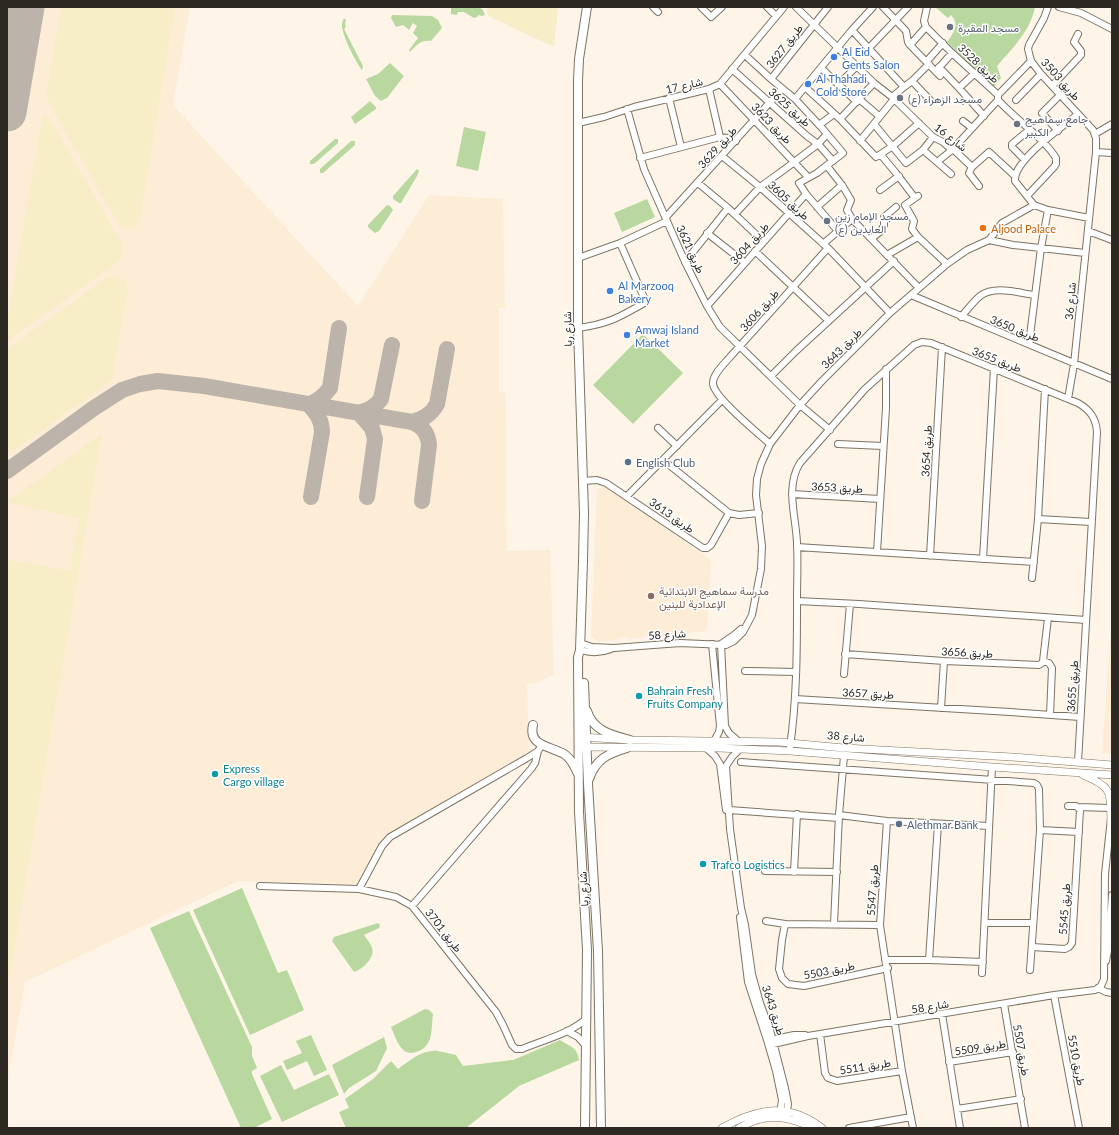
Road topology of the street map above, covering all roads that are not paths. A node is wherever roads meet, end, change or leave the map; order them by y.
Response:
1 (587, 7) edge
2 (701, 7) edge
3 (722, 7) edge
4 (767, 7) edge
5 (784, 7) edge
6 (796, 7) edge
7 (828, 7) edge
8 (873, 7) edge
9 (884, 7) edge
10 (908, 7) edge
11 (927, 7) edge
12 (1048, 7) edge
13 (1058, 7) edge
14 (1083, 10) edge
15 (776, 16) junction
16 (895, 20) junction
17 (813, 24) junction
18 (926, 27) junction
19 (1112, 28) edge
20 (852, 30) junction
21 (1078, 34) dead end
22 (943, 43) junction
23 (910, 45) junction
24 (838, 48) junction
25 (869, 48) junction
26 (952, 53) junction
27 (745, 55) junction
28 (1031, 61) junction
29 (928, 63) junction
30 (857, 66) junction
31 (821, 68) junction
32 (732, 69) junction
33 (938, 72) junction
34 (975, 73) junction
35 (1041, 74) junction
36 (771, 79) junction
37 (912, 82) junction
38 (874, 83) junction
39 (720, 84) junction
40 (838, 84) junction
41 (1052, 86) junction
42 (804, 87) junction
43 (904, 87) junction
44 (959, 88) junction
45 (709, 89) junction
46 (782, 89) junction
47 (1060, 95) junction
48 (669, 98) junction
49 (893, 98) junction
50 (998, 98) junction
51 (795, 99) junction
52 (858, 100) junction
53 (930, 100) dead end
54 (1016, 100) dead end
55 (770, 103) junction
56 (627, 109) junction
57 (834, 114) junction
58 (1078, 114) junction
59 (879, 116) junction
60 (984, 116) junction
61 (840, 119) junction
62 (755, 120) junction
63 (963, 121) dead end
64 (578, 123) junction
65 (919, 123) junction
66 (874, 124) junction
67 (1112, 124) edge
68 (819, 125) junction
69 (972, 128) junction
70 (1029, 130) junction
71 (1058, 131) junction
72 (827, 134) junction
73 (1095, 134) junction
74 (720, 137) junction
75 (933, 137) junction
76 (736, 141) junction
77 (860, 141) junction
78 (1043, 142) junction
79 (818, 144) junction
80 (893, 146) junction
81 (681, 147) junction
82 (952, 149) junction
83 (923, 150) junction
84 (1096, 152) junction
85 (1112, 153) edge
86 (722, 156) junction
87 (881, 156) junction
88 (640, 158) junction
89 (1024, 159) junction
90 (794, 161) junction
91 (833, 161) junction
92 (937, 162) junction
93 (827, 166) junction
94 (972, 167) junction
95 (951, 174) dead end
96 (899, 176) junction
97 (1014, 176) junction
98 (808, 177) junction
99 (698, 183) junction
100 (842, 185) junction
101 (979, 186) dead end
102 (760, 187) junction
103 (880, 190) dead end
104 (806, 194) junction
105 (1027, 196) junction
106 (1034, 204) junction
107 (817, 207) junction
108 (896, 207) dead end
109 (728, 208) junction
110 (1048, 210) junction
111 (735, 214) junction
112 (789, 214) junction
113 (1089, 218) junction
114 (667, 219) junction
115 (852, 219) junction
116 (838, 231) junction
117 (1088, 231) junction
118 (708, 233) junction
119 (918, 237) junction
120 (872, 238) junction
121 (989, 240) junction
122 (1112, 240) edge
123 (763, 241) junction
124 (620, 243) junction
125 (826, 246) junction
126 (1041, 248) junction
127 (755, 250) junction
128 (1085, 253) junction
129 (888, 255) junction
130 (578, 258) junction
131 (894, 261) junction
132 (685, 262) junction
133 (744, 262) junction
134 (947, 264) junction
135 (794, 287) junction
136 (866, 288) junction
137 (919, 288) junction
138 (911, 295) junction
139 (1035, 295) junction
140 (707, 306) junction
141 (890, 313) junction
142 (961, 317) junction
143 (829, 321) junction
144 (578, 328) junction
145 (1029, 344) junction
146 (740, 346) junction
147 (942, 347) junction
148 (1074, 364) junction
149 (994, 368) junction
150 (886, 369) junction
151 (771, 376) junction
152 (1112, 379) edge
153 (1045, 389) junction
154 (1068, 399) junction
155 (722, 400) junction
156 (800, 405) junction
157 (658, 428) dead end
158 (830, 430) junction
159 (770, 444) junction
160 (838, 444) dead end
161 (677, 446) junction
162 (883, 446) junction
163 (663, 460) junction
164 (583, 481) junction
165 (792, 494) junction
166 (627, 496) junction
167 (880, 499) junction
168 (729, 514) junction
169 (759, 514) junction
170 (1038, 519) junction
171 (1091, 522) junction
172 (797, 547) junction
173 (877, 552) junction
174 (930, 556) junction
175 (983, 559) junction
176 (1034, 562) junction
177 (1032, 578) dead end
178 (797, 602) junction
179 (850, 604) junction
180 (1048, 618) junction
181 (1086, 620) junction
182 (712, 644) junction
183 (721, 644) junction
184 (580, 647) junction
185 (845, 654) junction
186 (944, 660) junction
187 (1043, 660) junction
188 (745, 671) dead end
189 (796, 672) junction
190 (844, 674) dead end
191 (795, 699) junction
192 (584, 702) junction
193 (941, 708) junction
194 (1050, 715) junction
195 (1080, 717) junction
196 (533, 725) dead end
197 (582, 737) junction
198 (630, 740) junction
199 (714, 741) junction
200 (791, 743) junction
201 (739, 745) junction
202 (582, 747) junction
203 (540, 748) junction
204 (626, 748) junction
205 (706, 748) junction
206 (790, 751) junction
207 (844, 756) junction
208 (741, 762) dead end
209 (1078, 762) junction
210 (1112, 765) edge
211 (992, 767) junction
212 (843, 768) junction
213 (1075, 772) junction
214 (1112, 775) edge
215 (579, 778) junction
216 (991, 779) junction
217 (588, 784) junction
218 (1068, 806) dead end
219 (1078, 807) junction
220 (729, 810) junction
221 (1111, 810) edge
222 (797, 814) junction
223 (839, 817) junction
224 (887, 821) junction
225 (1111, 822) joint
226 (938, 824) junction
227 (989, 826) junction
228 (730, 829) junction
229 (1040, 830) junction
230 (1079, 832) junction
231 (766, 872) dead end
232 (794, 872) junction
233 (836, 872) junction
234 (260, 886) dead end
235 (359, 889) junction
236 (1112, 895) edge
237 (412, 906) junction
238 (766, 921) dead end
239 (985, 923) junction
240 (1033, 923) junction
241 (785, 924) junction
242 (834, 924) junction
243 (880, 925) junction
244 (1032, 947) junction
245 (886, 960) junction
246 (929, 960) junction
247 (983, 962) junction
248 (1105, 964) junction
249 (888, 968) junction
250 (1030, 970) dead end
251 (1104, 971) junction
252 (1112, 972) edge
253 (982, 973) dead end
254 (1098, 988) junction
255 (1112, 993) edge
256 (1054, 995) junction
257 (1004, 1004) junction
258 (942, 1014) junction
259 (587, 1018) junction
260 (895, 1022) junction
261 (567, 1031) junction
262 (820, 1034) junction
263 (771, 1042) junction
264 (586, 1046) junction
265 (1013, 1052) junction
266 (949, 1062) junction
267 (902, 1071) junction
268 (1021, 1099) junction
269 (957, 1109) junction
270 (783, 1114) junction
271 (911, 1117) junction
272 (744, 1127) edge
273 (585, 1128) edge
274 (601, 1128) edge
275 (722, 1128) edge
276 (814, 1128) edge
277 (822, 1128) edge
278 (849, 1128) edge
279 (913, 1128) edge
280 (960, 1128) edge
281 (1025, 1128) edge
282 (1079, 1128) edge

1 - 64 main road, شارع ريا
2 - 3 street
4 - 15 street
5 - 15 street, شارع 17
6 - 17 street, شارع 16
7 - 17 street, طريق 3627
8 - 20 street
9 - 16 street
10 - 16 street
11 - 18 street
12 - 28 street
13 - 14 street
14 - 19 street
15 - 27 street, شارع 17
16 - 23 street
16 - 25 street
17 - 24 street, شارع 16
17 - 36 street, طريق 3627
18 - 22 street, طريق 3528
18 - 23 street
20 - 24 street
20 - 25 street
21 - 41 street
22 - 26 street, طريق 3528
22 - 29 street
23 - 29 street
24 - 30 street, شارع 16
24 - 31 street
25 - 43 street
26 - 33 street
26 - 34 street, طريق 3528
27 - 32 street, شارع 17
27 - 36 street, طريق 3627
28 - 35 street, طريق 3503
28 - 50 street
29 - 33 street
29 - 37 street
30 - 38 street, شارع 16
30 - 40 street
31 - 40 street
31 - 42 street
32 - 39 street, شارع 17
32 - 55 street, طريق 3625
33 - 44 street
34 - 44 street
34 - 50 street, طريق 3528
35 - 41 street, طريق 3503
35 - 54 street
36 - 46 street, طريق 3627
37 - 43 street
37 - 53 street
38 - 49 street, شارع 16
38 - 52 street
39 - 45 street, شارع 17
39 - 62 street, طريق 3623
40 - 52 street
41 - 47 street, طريق 3503
42 - 51 street
42 - 57 street
43 - 49 street
44 - 60 street
45 - 48 street, شارع 17
45 - 74 street
46 - 51 street, طريق 3627
46 - 55 street, طريق 3629
47 - 58 street, طريق 3503
47 - 71 street
48 - 56 street, شارع 17
48 - 81 street
49 - 59 street
49 - 65 street, شارع 16
50 - 60 street
50 - 70 street, طريق 3528
51 - 68 street, طريق 3627
52 - 59 street
52 - 61 street
55 - 62 street, طريق 3629
55 - 79 street, طريق 3625
56 - 64 street, شارع 17
56 - 88 street, طريق 3621
57 - 61 street
57 - 68 street
58 - 71 street
58 - 73 street, طريق 3503
59 - 66 street
60 - 69 street
61 - 77 street
62 - 76 street, طريق 3629
62 - 90 street, طريق 3623
63 - 69 street
64 - 130 main road, شارع ريا
65 - 75 street, شارع 16
65 - 80 street
66 - 77 street
66 - 80 street
67 - 73 street
68 - 72 street, طريق 3627
69 - 82 street
70 - 78 street, طريق 3528
70 - 89 street
71 - 78 street
72 - 79 street
72 - 91 street, طريق 3627
73 - 84 street
74 - 76 street
74 - 81 street
75 - 82 street, شارع 16
75 - 83 street
76 - 86 street, طريق 3629
77 - 87 street
78 - 89 street
78 - 105 street, طريق 3528
79 - 90 street
79 - 91 street, طريق 3625
80 - 83 street
80 - 87 street
81 - 88 street
82 - 92 street
82 - 94 street, شارع 16
83 - 92 street
84 - 85 street
84 - 113 street
86 - 99 street, طريق 3629
86 - 102 street, طريق 3605
87 - 96 street
88 - 114 street, طريق 3621
89 - 97 street
90 - 98 street, طريق 3623
90 - 102 street
91 - 93 street
92 - 95 street
93 - 98 street
93 - 100 street
94 - 97 street
94 - 101 street, شارع 16
96 - 103 street
96 - 119 street
97 - 105 street
98 - 104 street
99 - 109 street
99 - 114 street, طريق 3629
100 - 107 street
100 - 115 street
102 - 111 street
102 - 112 street, طريق 3605
104 - 107 street
104 - 112 street, طريق 3604
105 - 106 street
106 - 110 street
106 - 121 street
107 - 116 street
108 - 120 street
109 - 111 street
109 - 118 street
110 - 113 street
110 - 126 street
111 - 123 street
112 - 123 street, طريق 3604
112 - 125 street, طريق 3605
113 - 117 street
114 - 124 street, طريق 3629
114 - 132 street, طريق 3621
115 - 116 street, طريق 3606
115 - 120 street
116 - 125 street, طريق 3606
117 - 122 street
117 - 128 street, شارع 36
118 - 132 street
118 - 133 street
119 - 129 street
119 - 134 street
120 - 129 street
121 - 126 street
121 - 134 street, طريق 3643
123 - 127 street, طريق 3604
124 - 130 street, طريق 3629
124 - 144 street
125 - 135 street, طريق 3606
125 - 136 street, طريق 3605
126 - 128 street
126 - 139 street
127 - 133 street, طريق 3604
127 - 135 street, طريق 3606
128 - 148 street, شارع 36
129 - 131 street
130 - 144 main road, شارع ريا
131 - 136 street
131 - 137 street
132 - 140 street, طريق 3621
133 - 140 street, طريق 3604
134 - 137 street, طريق 3643
135 - 143 street, طريق 3606
135 - 146 street, طريق 3606
136 - 141 street, طريق 3605
136 - 143 street
137 - 138 street, طريق 3643
138 - 141 street, طريق 3643
138 - 142 street, طريق 3650
139 - 142 street
139 - 145 street
140 - 146 street, طريق 3621
141 - 156 street, طريق 3643
142 - 145 street, طريق 3650
143 - 151 street
144 - 164 main road, شارع ريا
145 - 148 street, طريق 3650
146 - 151 street, طريق 3621
146 - 155 street
147 - 149 street, طريق 3655
147 - 150 street, طريق 3655
147 - 174 street, طريق 3654
148 - 152 street, طريق 3650
148 - 154 street, شارع 36
149 - 153 street, طريق 3655
149 - 175 street
150 - 158 street, طريق 3655
150 - 162 street
151 - 156 street, طريق 3621
153 - 154 street, طريق 3655
153 - 170 street
154 - 171 street, طريق 3655
155 - 159 street
155 - 161 street
156 - 158 street, طريق 3621
156 - 159 street, طريق 3643
157 - 161 street
158 - 165 street, طريق 3655
159 - 169 street, طريق 3643
160 - 162 street
161 - 163 street
162 - 167 street
163 - 166 street
163 - 168 street
164 - 166 street, طريق 3613
164 - 184 main road, شارع ريا
165 - 167 street, طريق 3653
165 - 172 street, طريق 3655
166 - 168 street, طريق 3613
167 - 173 street
168 - 169 street
169 - 183 street, طريق 3643
170 - 171 street
170 - 176 street
171 - 181 street, طريق 3655
172 - 173 street
172 - 178 street, طريق 3655
173 - 174 street
174 - 175 street
175 - 176 street
176 - 177 street
178 - 179 street
178 - 189 street, طريق 3655
179 - 180 street
179 - 185 street
180 - 181 street
180 - 187 street
181 - 195 street, طريق 3655
182 - 183 street, شارع 58
182 - 184 street, شارع 58
182 - 199 street
183 - 201 street
184 - 192 main road, شارع ريا
184 - 197 main road, شارع ريا
185 - 186 street, طريق 3656
185 - 190 street
186 - 187 street, طريق 3656
186 - 193 street
187 - 194 street
188 - 189 street
189 - 191 street, طريق 3655
191 - 193 street, طريق 3657
191 - 200 street, طريق 3655
192 - 197 main road, شارع ريا
192 - 198 main road
193 - 194 street, طريق 3657
194 - 195 street, طريق 3657
195 - 209 street, طريق 3655
196 - 203 main road
197 - 198 street, شارع 38
197 - 202 main road, شارع ريا
198 - 199 street, شارع 38
199 - 201 street, شارع 38
200 - 201 street, شارع 38
200 - 206 street, طريق 3655
200 - 209 street, شارع 38
201 - 205 street, شارع 38
201 - 206 street, شارع 38
201 - 220 street, طريق 3643
202 - 204 street, شارع 38
202 - 215 main road, شارع ريا
202 - 217 main road, شارع ريا
203 - 215 main road
203 - 235 street
203 - 237 street
204 - 205 street, شارع 38
204 - 217 main road
205 - 228 street, طريق 3643
206 - 207 street, شارع 38
207 - 211 street, شارع 38
207 - 212 street
208 - 212 street
209 - 210 street, شارع 38
211 - 213 street, شارع 38
211 - 216 street
212 - 216 street
212 - 223 street
213 - 214 street, شارع 38
213 - 221 street
215 - 259 main road, شارع ريا
216 - 227 street
216 - 229 street
217 - 274 main road, شارع ريا
218 - 219 street
219 - 221 street
219 - 230 street, طريق 5545
220 - 222 street
220 - 228 street, طريق 3643
221 - 225 street
222 - 223 street
222 - 232 street
223 - 224 street
223 - 233 street
224 - 226 street
224 - 243 street, طريق 5547
225 - 248 street
226 - 227 street
226 - 246 street
227 - 239 street
228 - 263 street, طريق 3643
229 - 230 street
229 - 240 street
230 - 244 street, طريق 5545
231 - 232 street
232 - 233 street
233 - 242 street
234 - 235 street, طريق 3701
235 - 237 street, طريق 3701
236 - 248 street
237 - 261 street, طريق 3701
238 - 241 street
239 - 240 street
239 - 247 street
240 - 244 street
241 - 242 street
241 - 249 street, طريق 5503
242 - 243 street
243 - 245 street, طريق 5547
244 - 250 street
245 - 246 street
245 - 249 street, طريق 5547
246 - 247 street
247 - 253 street
248 - 251 street
249 - 260 street, طريق 5547
251 - 252 street
251 - 254 street
254 - 255 street
254 - 256 street, شارع 58
256 - 257 street, شارع 58
256 - 282 street, طريق 5510
257 - 258 street, شارع 58
257 - 265 street, طريق 5507
258 - 260 street, شارع 58
258 - 266 street, طريق 5509
259 - 261 street, طريق 3701
259 - 264 main road, شارع ريا
260 - 262 street, شارع 58
260 - 267 street, طريق 5511
261 - 264 street
262 - 263 street, شارع 58
262 - 267 street, طريق 5511
263 - 270 street, طريق 3643
264 - 273 main road, شارع ريا
265 - 266 street, طريق 5509
265 - 268 street, طريق 5507
266 - 269 street, طريق 5509
267 - 271 street, طريق 5511
268 - 269 street
268 - 281 street, طريق 5507
269 - 280 street, طريق 5509
270 - 272 street
270 - 275 street
270 - 276 street
270 - 277 street
271 - 278 street
271 - 279 street, طريق 5511

